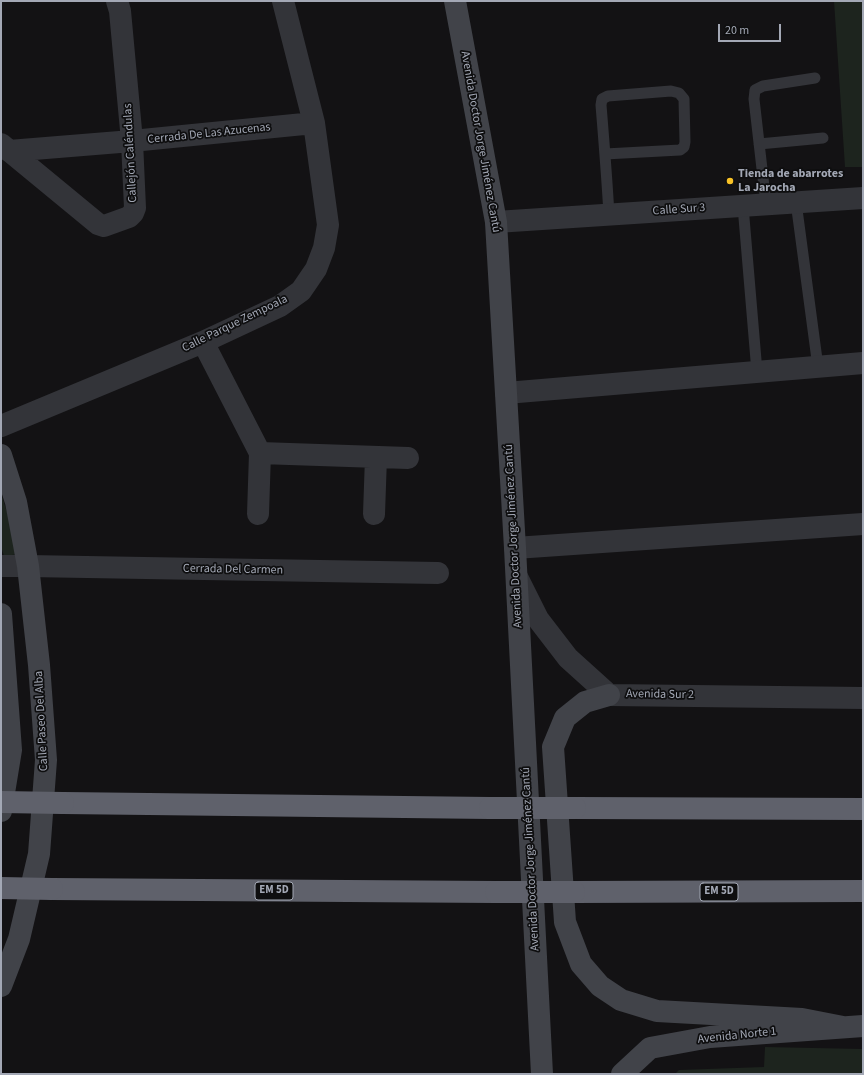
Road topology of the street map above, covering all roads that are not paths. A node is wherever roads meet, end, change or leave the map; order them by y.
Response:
1 (117, 1) edge
2 (282, 1) edge
3 (455, 1) edge
4 (815, 78) dead end
5 (314, 124) junction
6 (822, 138) dead end
7 (132, 141) junction
8 (759, 144) junction
9 (5, 147) edge
10 (605, 154) junction
11 (863, 198) edge
12 (796, 202) junction
13 (766, 204) junction
14 (743, 206) junction
15 (609, 215) junction
16 (496, 222) junction
17 (203, 342) junction
18 (863, 363) edge
19 (818, 367) junction
20 (757, 372) junction
21 (506, 393) junction
22 (1, 426) edge
23 (260, 453) junction
24 (1, 454) edge
25 (376, 457) junction
26 (408, 458) dead end
27 (258, 514) dead end
28 (374, 514) dead end
29 (863, 524) edge
30 (516, 548) junction
31 (1, 566) edge
32 (28, 566) junction
33 (438, 573) dead end
34 (517, 577) junction
35 (1, 614) edge
36 (608, 695) junction
37 (863, 698) edge
38 (1, 802) edge
39 (863, 809) edge
40 (1, 811) edge
41 (1, 888) edge
42 (863, 891) edge
43 (1, 986) edge
44 (853, 1026) edge
45 (542, 1074) edge
46 (622, 1074) edge

1 - 7 street, Callejón Caléndulas
2 - 5 street, Calle Parque Zempoala
3 - 16 main road, Avenida Doctor Jorge Jiménez Cantú
4 - 8 lane
5 - 7 street, Cerrada De Las Azucenas
5 - 17 street, Calle Parque Zempoala
6 - 8 lane
7 - 9 street, Cerrada De Las Azucenas
7 - 9 street, Callejón Caléndulas
8 - 13 lane
10 - 10 lane
10 - 15 lane
11 - 12 street, Calle Sur 3
12 - 13 street, Calle Sur 3
12 - 19 lane
13 - 14 street, Calle Sur 3
14 - 15 street, Calle Sur 3
14 - 20 lane
15 - 16 street, Calle Sur 3
16 - 21 main road, Avenida Doctor Jorge Jiménez Cantú
17 - 22 street, Calle Parque Zempoala
17 - 23 street
18 - 19 street
19 - 20 street
20 - 21 street
21 - 30 main road, Avenida Doctor Jorge Jiménez Cantú
23 - 25 street
23 - 27 street
24 - 32 main road, Calle Paseo Del Alba
25 - 26 street
25 - 28 street
29 - 30 street
30 - 34 main road, Avenida Doctor Jorge Jiménez Cantú
31 - 32 street, Cerrada Del Carmen
32 - 33 street, Cerrada Del Carmen
32 - 43 main road, Calle Paseo Del Alba
34 - 36 street, Avenida Sur 2
34 - 45 main road, Avenida Doctor Jorge Jiménez Cantú
35 - 40 main road
36 - 37 street, Avenida Sur 2
36 - 44 main road
38 - 39 highway, bridge
41 - 42 highway, EM 5D, bridge
44 - 46 main road, Avenida Norte 1

